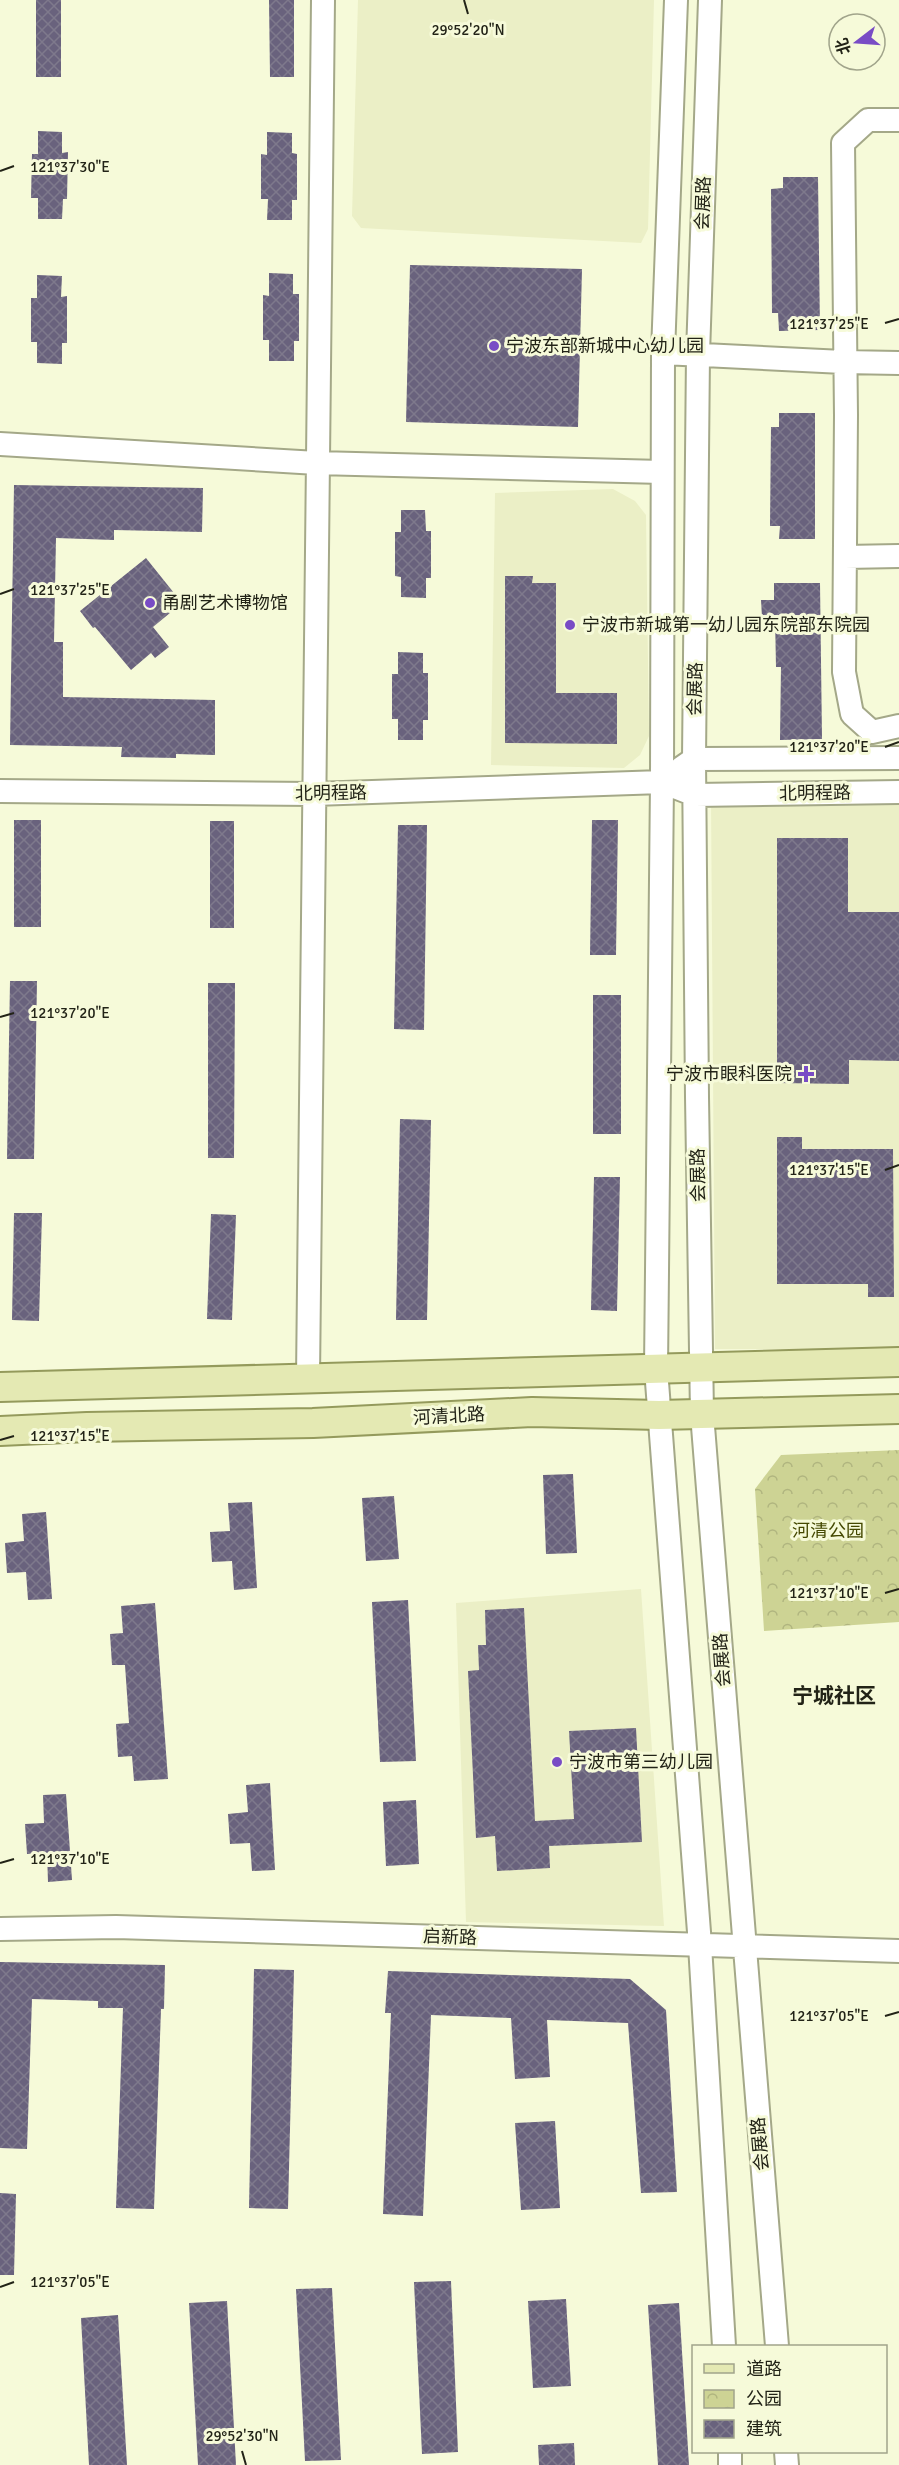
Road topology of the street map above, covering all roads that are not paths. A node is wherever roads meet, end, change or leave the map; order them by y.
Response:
1 (323, 0) edge
2 (676, 0) edge
3 (710, 0) edge
4 (899, 120) edge
5 (663, 353) junction
6 (698, 354) junction
7 (843, 362) junction
8 (899, 363) edge
9 (0, 444) edge
10 (318, 463) junction
11 (662, 472) junction
12 (899, 556) edge
13 (845, 557) junction
14 (899, 726) edge
15 (899, 758) edge
16 (694, 759) junction
17 (662, 782) junction
18 (0, 791) edge
19 (899, 792) edge
20 (314, 794) junction
21 (695, 795) junction
22 (899, 1362) edge
23 (702, 1366) junction
24 (656, 1369) junction
25 (308, 1378) junction
26 (0, 1387) edge
27 (899, 1409) edge
28 (702, 1414) junction
29 (659, 1415) junction
30 (0, 1431) edge
31 (0, 1929) edge
32 (700, 1945) junction
33 (744, 1947) junction
34 (899, 1951) edge
35 (724, 2345) edge
36 (777, 2345) edge

1 - 10 street
2 - 5 street, 会展路
3 - 6 street, 会展路
4 - 7 street
5 - 6 street
5 - 11 street, 会展路
6 - 7 street
6 - 16 street, 会展路
7 - 8 street
7 - 13 street
9 - 10 street
10 - 11 street
10 - 20 street
11 - 17 street, 会展路
12 - 13 street
13 - 14 street
15 - 16 street, 北明程路
16 - 17 street
16 - 21 street, 会展路
17 - 20 street, 北明程路
17 - 21 street, 北明程路
17 - 24 street, 会展路
18 - 20 street, 北明程路
19 - 21 street, 北明程路
20 - 25 street
21 - 23 street, 会展路
22 - 23 main road
23 - 24 main road
23 - 28 street, 会展路
24 - 25 main road
24 - 29 street, 会展路
25 - 26 main road
27 - 28 main road, 河清北路
28 - 29 main road, 河清北路
28 - 33 street, 会展路
29 - 30 main road, 河清北路
29 - 32 street, 会展路
31 - 32 street, 启新路
32 - 33 street, 启新路
32 - 35 street, 会展路
33 - 34 street, 启新路
33 - 36 street, 会展路

